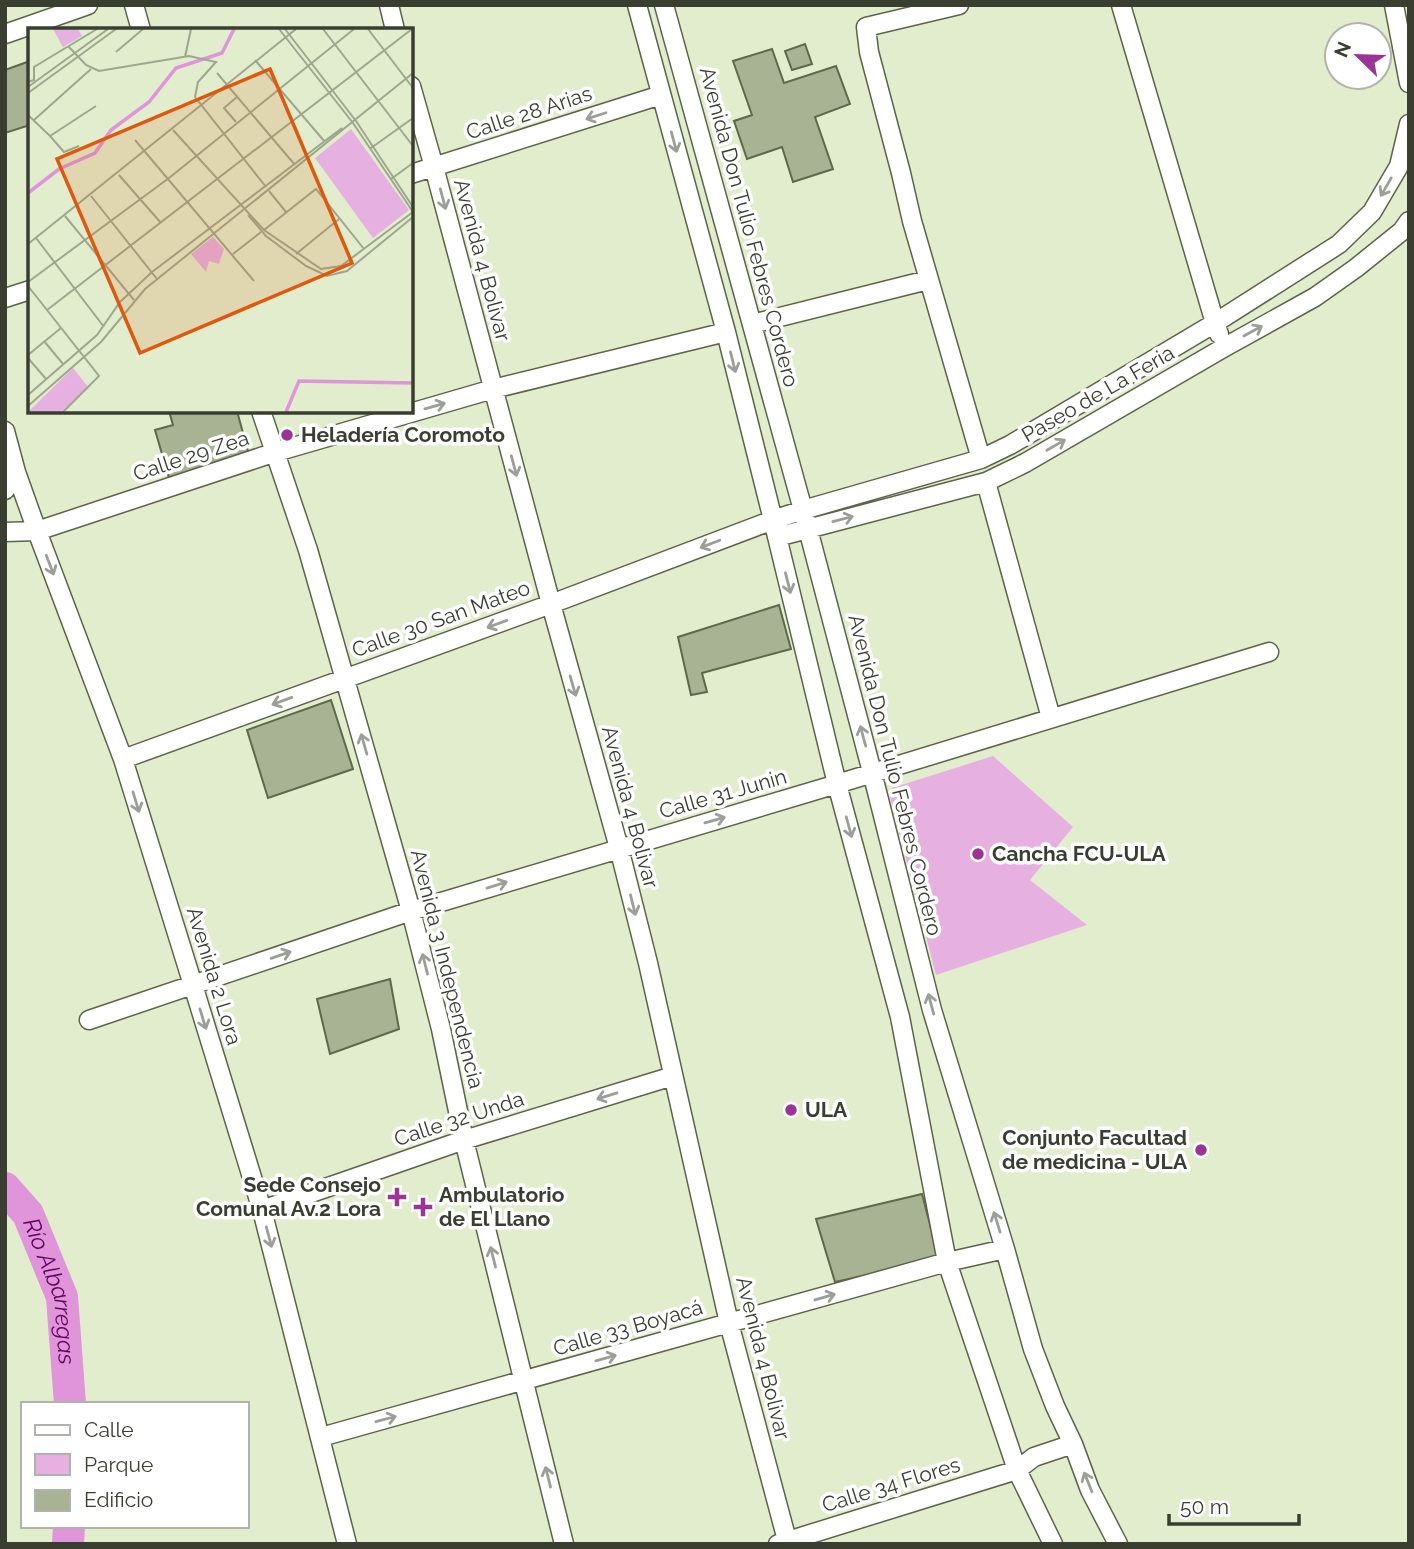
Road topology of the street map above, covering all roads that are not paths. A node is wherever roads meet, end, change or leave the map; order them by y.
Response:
1 (88, 5) edge
2 (134, 5) edge
3 (389, 5) edge
4 (637, 5) edge
5 (664, 5) edge
6 (958, 5) edge
7 (1121, 5) edge
8 (1394, 5) edge
9 (140, 28) edge
10 (395, 28) edge
11 (5, 34) edge
12 (1409, 83) edge
13 (413, 93) edge
14 (661, 95) junction
15 (1409, 124) edge
16 (435, 167) junction
17 (413, 173) edge
18 (1409, 221) edge
19 (929, 279) junction
20 (28, 291) edge
21 (5, 298) edge
22 (1215, 323) junction
23 (752, 324) junction
24 (726, 332) junction
25 (1225, 347) junction
26 (493, 389) junction
27 (413, 412) edge
28 (262, 413) edge
29 (410, 413) edge
30 (5, 431) edge
31 (276, 452) junction
32 (981, 459) junction
33 (16, 472) junction
34 (986, 482) junction
35 (5, 490) edge
36 (803, 510) junction
37 (775, 528) junction
38 (807, 528) junction
39 (37, 531) junction
40 (5, 532) edge
41 (551, 604) junction
42 (1269, 652) dead end
43 (345, 678) junction
44 (1051, 718) junction
45 (123, 759) junction
46 (872, 772) junction
47 (837, 784) junction
48 (618, 848) junction
49 (411, 911) junction
50 (193, 985) junction
51 (89, 1020) dead end
52 (673, 1076) junction
53 (464, 1140) junction
54 (262, 1210) junction
55 (1005, 1249) junction
56 (947, 1262) junction
57 (729, 1323) junction
58 (525, 1381) junction
59 (321, 1437) junction
60 (1073, 1444) junction
61 (1017, 1470) junction
62 (784, 1543) edge
63 (347, 1544) edge
64 (564, 1544) edge
65 (1053, 1544) edge
66 (1118, 1544) edge

1 - 11 street
2 - 9 street
3 - 10 street
4 - 14 street
5 - 23 street, Avenida Don Tulio Febres Cordero
6 - 19 street
7 - 22 street
8 - 12 street
13 - 16 street, Avenida 4 Bolivar
14 -> 16 street, Calle 28 Arias
14 -> 24 street
15 -> 22 street, Paseo de La Feria
16 - 17 street, Calle 28 Arias
16 -> 26 street, Avenida 4 Bolivar
25 -> 18 street, Paseo de La Feria
19 - 23 street
19 - 32 street
20 - 21 street
22 - 25 street
22 - 32 street, Paseo de La Feria
23 - 36 street, Avenida Don Tulio Febres Cordero
24 - 26 street, Calle 29 Zea
24 -> 37 street
34 -> 25 street, Paseo de La Feria
27 -> 26 street, Calle 29 Zea
26 -> 41 street, Avenida 4 Bolivar
28 - 31 street, Avenida 3 Independencia
31 -> 29 street, Calle 29 Zea
30 - 33 street, Avenida 2 Lora
31 - 39 street, Calle 29 Zea
31 - 43 street, Avenida 3 Independencia
32 - 36 street
33 - 35 street
33 - 39 street, Avenida 2 Lora
38 -> 34 street, Paseo de La Feria
34 - 44 street
36 - 37 street
36 - 38 street, Avenida Don Tulio Febres Cordero
37 - 38 street, Paseo de La Feria
37 -> 41 street, Calle 30 San Mateo
37 -> 47 street
46 -> 38 street, Avenida Don Tulio Febres Cordero
39 - 40 street, Calle 29 Zea
39 -> 45 street, Avenida 2 Lora
41 -> 43 street, Calle 30 San Mateo
41 -> 48 street, Avenida 4 Bolivar
42 - 44 street, Calle 31 Junin
43 -> 45 street, Calle 30 San Mateo
49 -> 43 street, Avenida 3 Independencia
44 - 46 street, Calle 31 Junin
45 -> 50 street, Avenida 2 Lora
46 - 47 street, Calle 31 Junin
55 -> 46 street, Avenida Don Tulio Febres Cordero
48 -> 47 street, Calle 31 Junin
47 -> 56 street
49 -> 48 street, Calle 31 Junin
48 -> 52 street, Avenida 4 Bolivar
50 -> 49 street, Calle 31 Junin
53 -> 49 street, Avenida 3 Independencia
50 - 51 street, Calle 31 Junin
50 -> 54 street, Avenida 2 Lora
52 -> 53 street, Calle 32 Unda
52 - 57 street, Avenida 4 Bolivar
53 - 54 street, Calle 32 Unda
58 -> 53 street, Avenida 3 Independencia
54 -> 59 street, Avenida 2 Lora
55 - 56 street, Calle 33 Boyacá
55 - 60 street, Avenida Don Tulio Febres Cordero
57 -> 56 street, Calle 33 Boyacá
56 - 61 street
58 -> 57 street, Calle 33 Boyacá
57 - 62 street, Avenida 4 Bolivar
59 -> 58 street, Calle 33 Boyacá
64 -> 58 street, Avenida 3 Independencia
59 - 63 street, Avenida 2 Lora
60 - 61 street, Calle 34 Flores
66 -> 60 street, Avenida Don Tulio Febres Cordero
61 - 62 street, Calle 34 Flores
61 - 65 street

